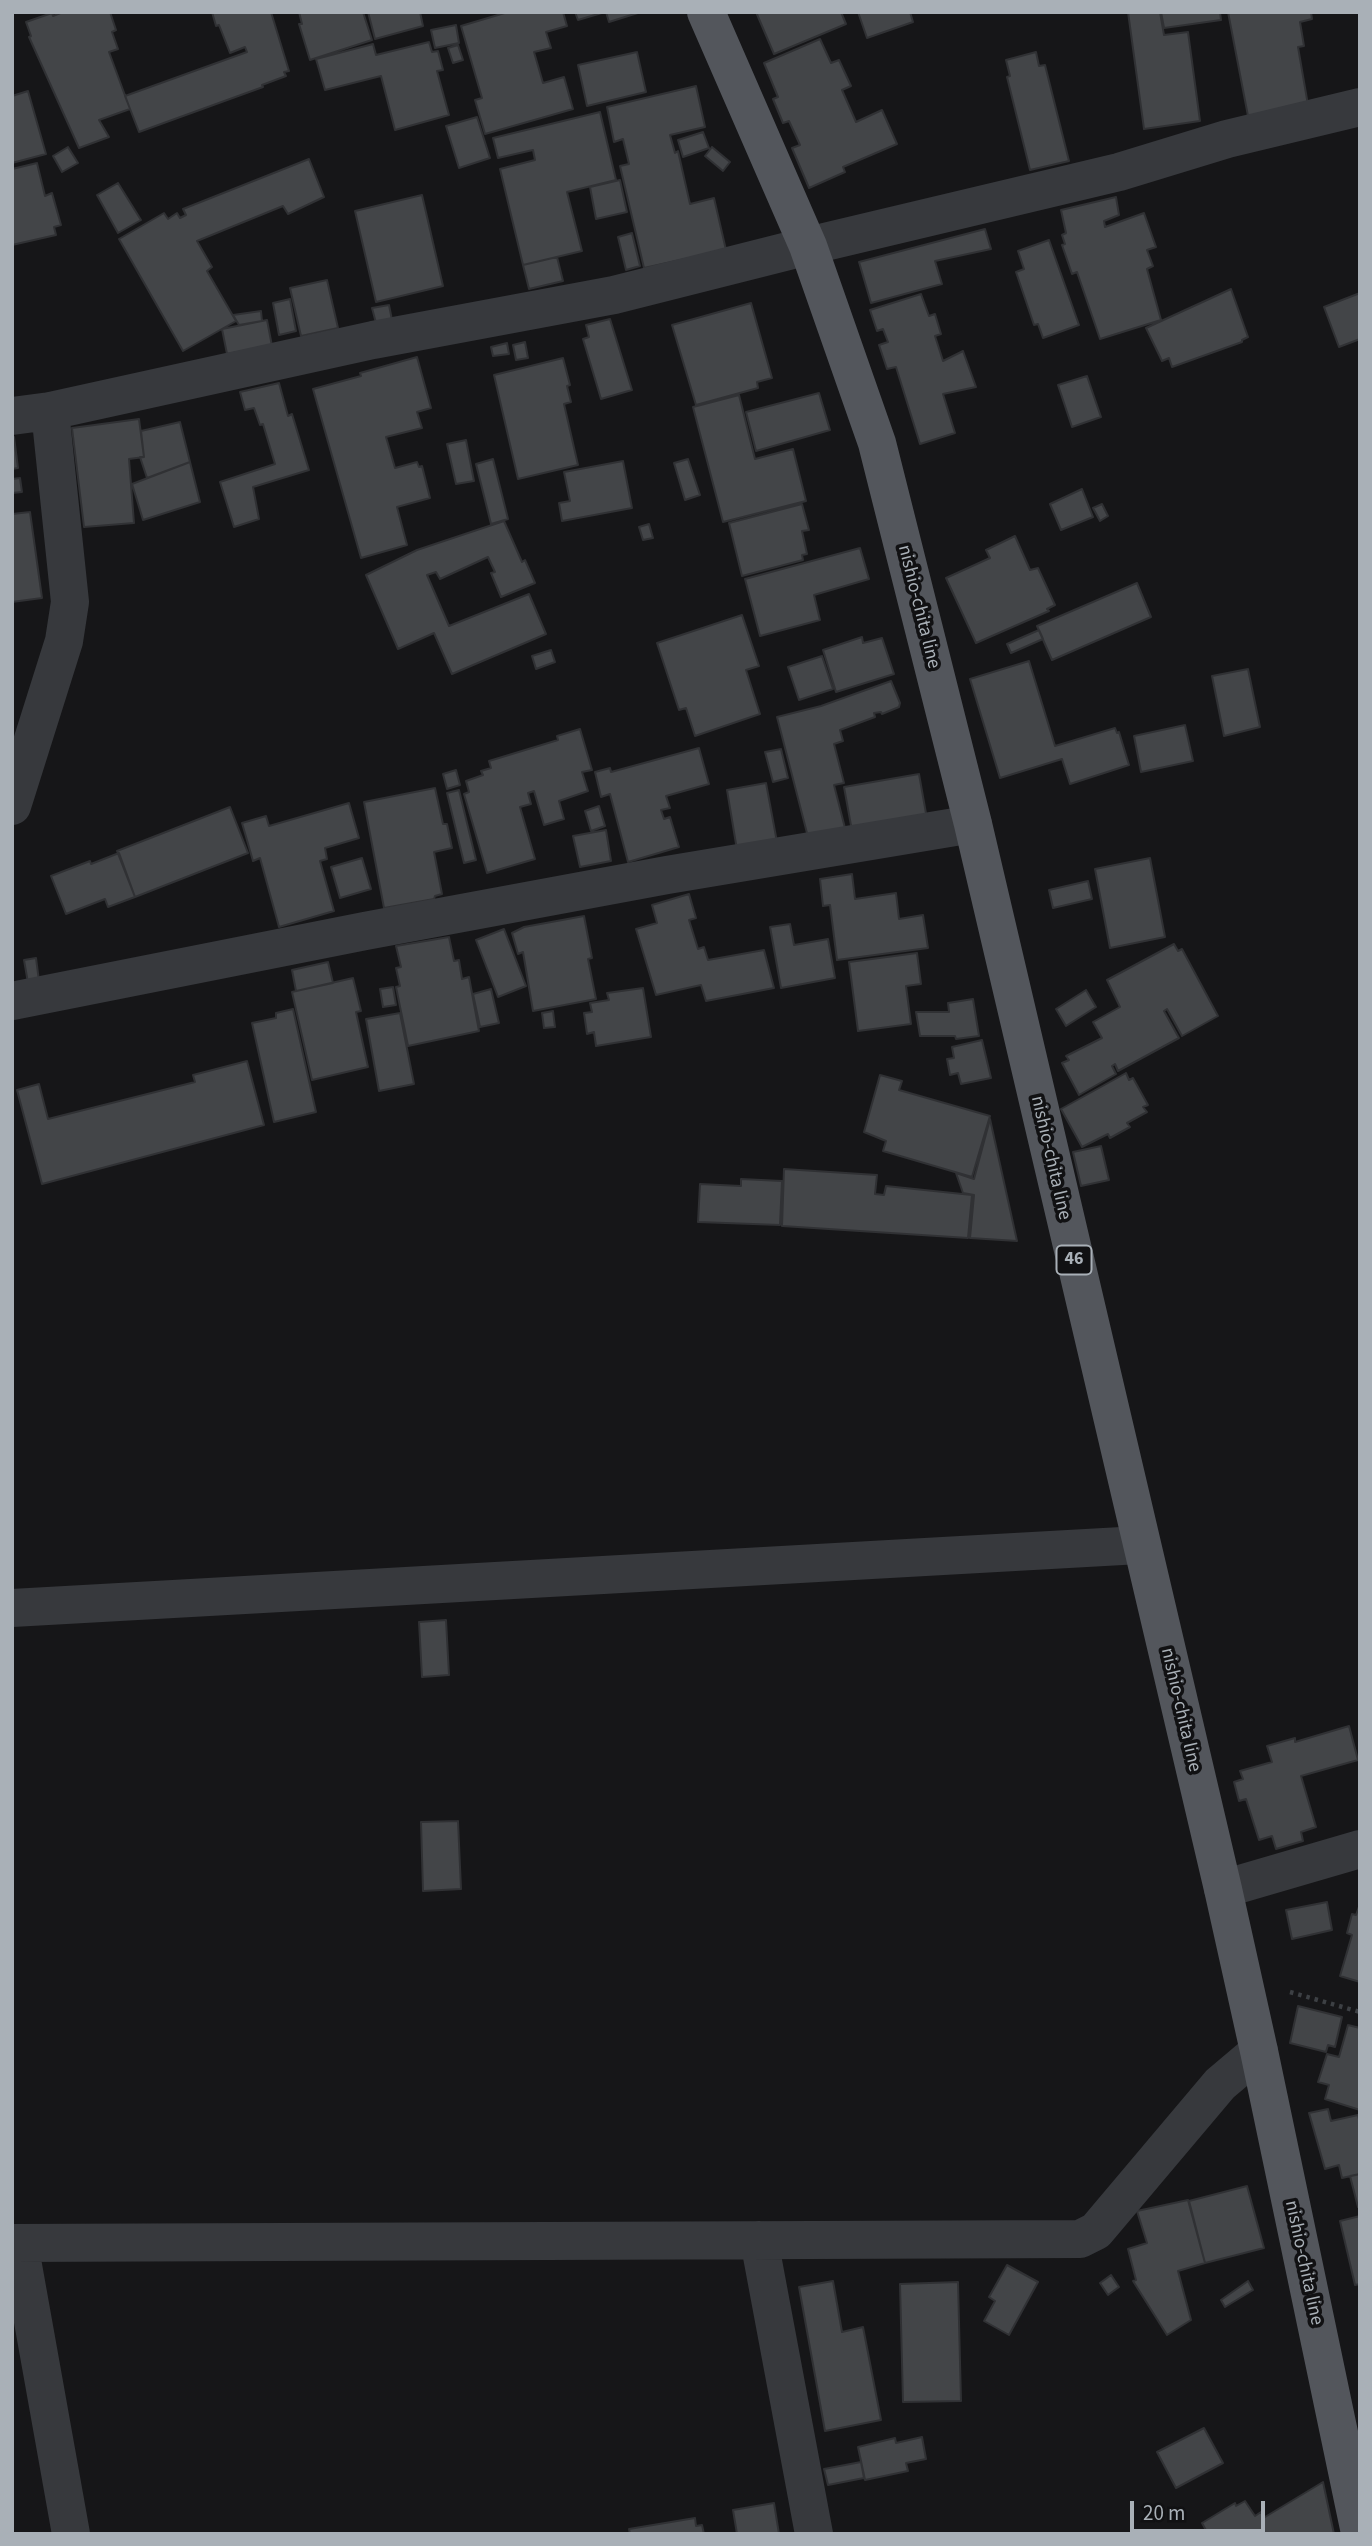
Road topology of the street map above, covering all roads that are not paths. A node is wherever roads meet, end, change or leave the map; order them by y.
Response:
1 (706, 12) edge
2 (1360, 107) edge
3 (808, 246) junction
4 (50, 411) junction
5 (12, 416) edge
6 (12, 806) edge
7 (973, 824) junction
8 (13, 1000) edge
9 (1140, 1545) junction
10 (12, 1608) edge
11 (1360, 1849) edge
12 (1223, 1889) junction
13 (1259, 2051) junction
14 (758, 2240) junction
15 (16, 2243) edge
16 (1360, 2533) edge
17 (71, 2534) edge
18 (814, 2534) edge

1 - 3 main road, nishio-chita line / 46
2 - 3 street
3 - 4 street
3 - 7 main road, nishio-chita line / 46
4 - 5 street
4 - 6 street
7 - 8 street
7 - 9 main road, nishio-chita line / 46
9 - 10 street
9 - 12 main road, nishio-chita line / 46
11 - 12 street
12 - 13 main road, nishio-chita line / 46
13 - 14 street
13 - 16 main road, nishio-chita line / 46
14 - 15 street
14 - 18 street
15 - 17 street

